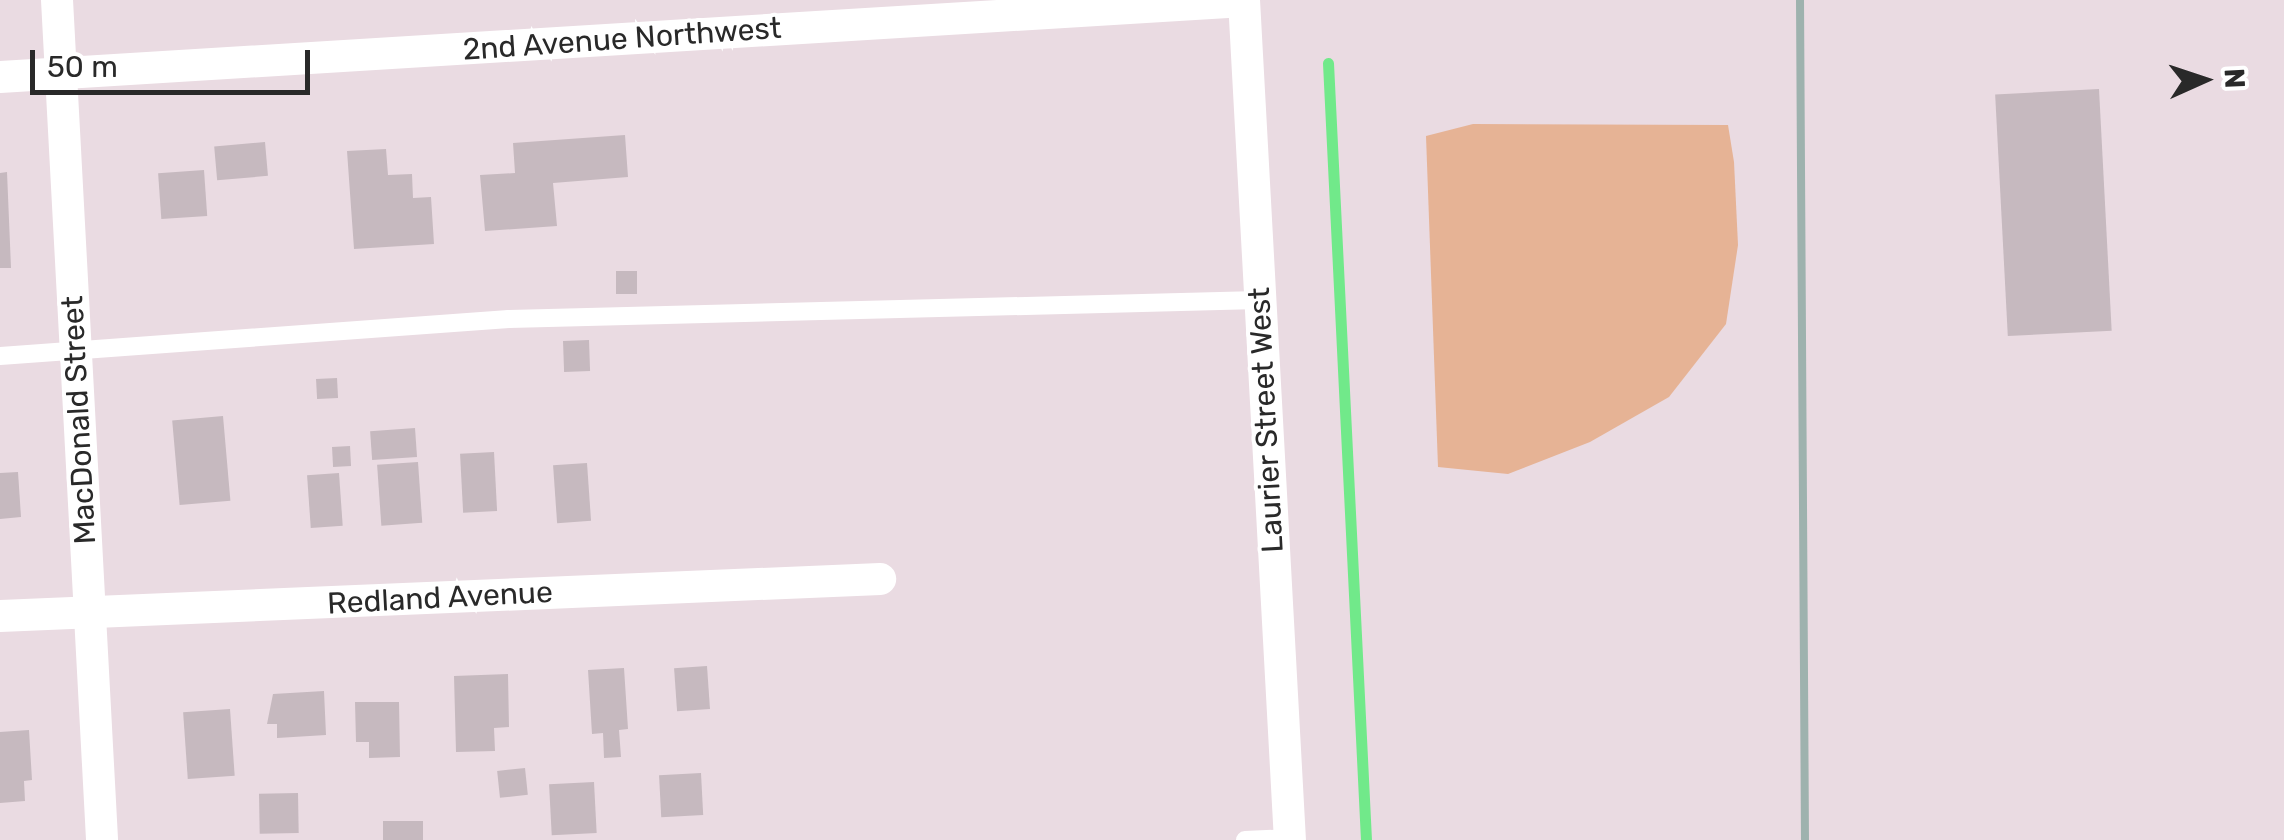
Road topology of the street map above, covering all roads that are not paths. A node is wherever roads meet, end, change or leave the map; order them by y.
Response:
1 (57, 0) edge
2 (1244, 0) edge
3 (61, 74) junction
4 (0, 78) edge
5 (1258, 300) junction
6 (76, 353) junction
7 (0, 356) edge
8 (880, 579) dead end
9 (90, 614) junction
10 (0, 616) edge
11 (1290, 839) edge
12 (102, 840) edge
13 (1245, 840) edge

1 - 3 street, MacDonald Street
2 - 3 street, 2nd Avenue Northwest
2 - 5 street, Laurier Street West
3 - 4 street, 2nd Avenue Northwest
3 - 6 street, MacDonald Street
5 - 6 lane
5 - 11 street, Laurier Street West
6 - 7 lane
6 - 9 street, MacDonald Street
8 - 9 street, Redland Avenue
9 - 10 street, Redland Avenue
9 - 12 street, MacDonald Street
11 - 13 lane

